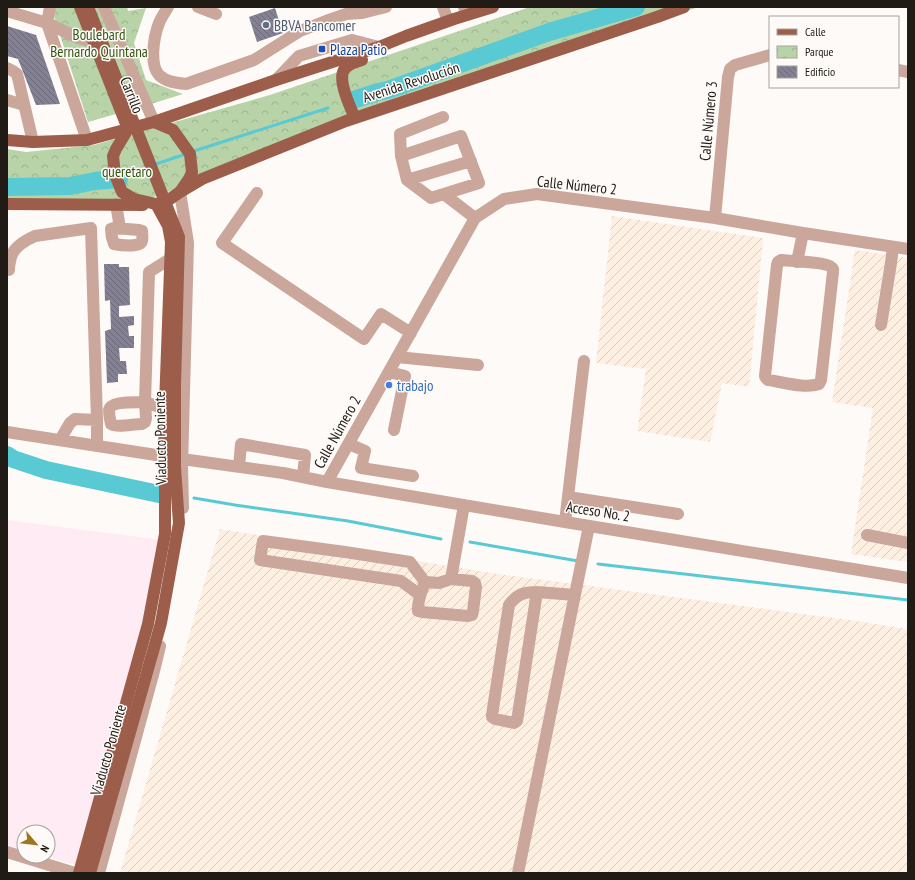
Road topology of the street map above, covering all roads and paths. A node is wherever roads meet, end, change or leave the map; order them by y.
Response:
1 (50, 7) edge
2 (80, 7) edge
3 (88, 7) edge
4 (104, 7) edge
5 (168, 7) edge
6 (198, 7) edge
7 (386, 7) edge
8 (443, 7) edge
9 (493, 7) edge
10 (684, 7) edge
11 (7, 11) edge
12 (465, 11) edge
13 (216, 14) dead end
14 (448, 21) junction
15 (47, 23) junction
16 (406, 36) junction
17 (93, 42) junction
18 (769, 55) edge
19 (7, 68) edge
20 (7, 100) edge
21 (24, 105) junction
22 (353, 115) junction
23 (443, 117) dead end
24 (154, 122) junction
25 (128, 129) junction
26 (7, 140) edge
27 (87, 140) junction
28 (33, 142) junction
29 (400, 156) junction
30 (471, 161) junction
31 (407, 180) junction
32 (180, 192) junction
33 (257, 193) dead end
34 (445, 194) junction
35 (7, 204) edge
36 (116, 204) junction
37 (156, 204) junction
38 (475, 218) junction
39 (715, 218) junction
40 (120, 228) dead end
41 (803, 233) junction
42 (893, 247) junction
43 (908, 249) edge
44 (170, 259) junction
45 (797, 262) junction
46 (9, 270) dead end
47 (881, 325) dead end
48 (411, 333) junction
49 (397, 357) junction
50 (584, 361) dead end
51 (478, 365) dead end
52 (389, 372) junction
53 (165, 409) junction
54 (97, 420) junction
55 (394, 430) dead end
56 (7, 432) edge
57 (60, 440) junction
58 (349, 444) junction
59 (97, 446) junction
60 (165, 457) junction
61 (182, 463) junction
62 (239, 467) junction
63 (413, 476) dead end
64 (303, 478) junction
65 (327, 482) junction
66 (568, 497) junction
67 (464, 505) junction
68 (678, 514) dead end
69 (565, 522) junction
70 (589, 526) junction
71 (868, 535) dead end
72 (908, 543) edge
73 (908, 578) edge
74 (451, 579) junction
75 (425, 582) junction
76 (537, 592) junction
77 (420, 595) junction
78 (575, 595) junction
79 (7, 852) edge
80 (57, 870) edge
81 (75, 873) edge
82 (79, 873) edge
83 (90, 873) edge
84 (98, 873) edge
85 (518, 873) edge

1 - 15 street
2 - 17 main road, Carrillo
3 - 83 main road, Viaducto Poniente, bridge
4 - 24 street
5 - 7 street
6 - 13 street
8 - 14 street
9 - 12 main road
10 - 22 main road, Avenida Revolución
11 - 15 street
12 - 14 main road
14 - 16 main road
15 - 17 street
15 - 27 street
16 - 22 main road
16 - 24 main road
17 - 25 main road, Carrillo
18 - 39 street, Calle Número 3
19 - 21 street
20 - 21 street
21 - 28 street
22 - 32 main road, Avenida Revolución
23 - 29 street
24 - 25 main road
24 - 32 main road
25 - 27 main road
25 - 37 main road
26 - 28 main road
27 - 28 main road
29 - 30 street
29 - 31 street
30 - 31 street
30 - 34 street
31 - 34 street
32 - 37 main road
32 - 61 street
33 - 48 street
34 - 38 street
35 - 36 main road
36 - 37 main road
36 - 40 street
37 - 44 main road
38 - 39 street, Calle Número 2
38 - 48 street, Calle Número 2
39 - 41 street, Calle Número 2
41 - 42 street, Calle Número 2
41 - 45 street
42 - 43 street, Calle Número 2
42 - 47 street
44 - 53 main road
44 - 53 street
45 - 45 street
46 - 54 street
48 - 49 street, Calle Número 2
49 - 51 street
49 - 52 street, Calle Número 2
50 - 66 street
52 - 55 street
52 - 58 street, Calle Número 2
53 - 60 main road
54 - 57 street
54 - 59 street
56 - 57 street
57 - 59 street
58 - 63 street
58 - 65 street, Calle Número 2
59 - 60 street
60 - 61 street
60 - 82 main road
61 - 62 street
61 - 84 street
62 - 64 street, Acceso No. 2
62 - 64 street
64 - 65 street, Acceso No. 2
65 - 67 street, Acceso No. 2
66 - 68 street
66 - 69 street
67 - 69 street, Acceso No. 2
67 - 74 street
69 - 70 street, Acceso No. 2
70 - 73 street, Acceso No. 2
70 - 78 street
71 - 72 street
74 - 75 street
74 - 77 street
75 - 77 street
75 - 77 street
76 - 76 street
76 - 78 street
78 - 85 street
79 - 80 street
80 - 81 street

